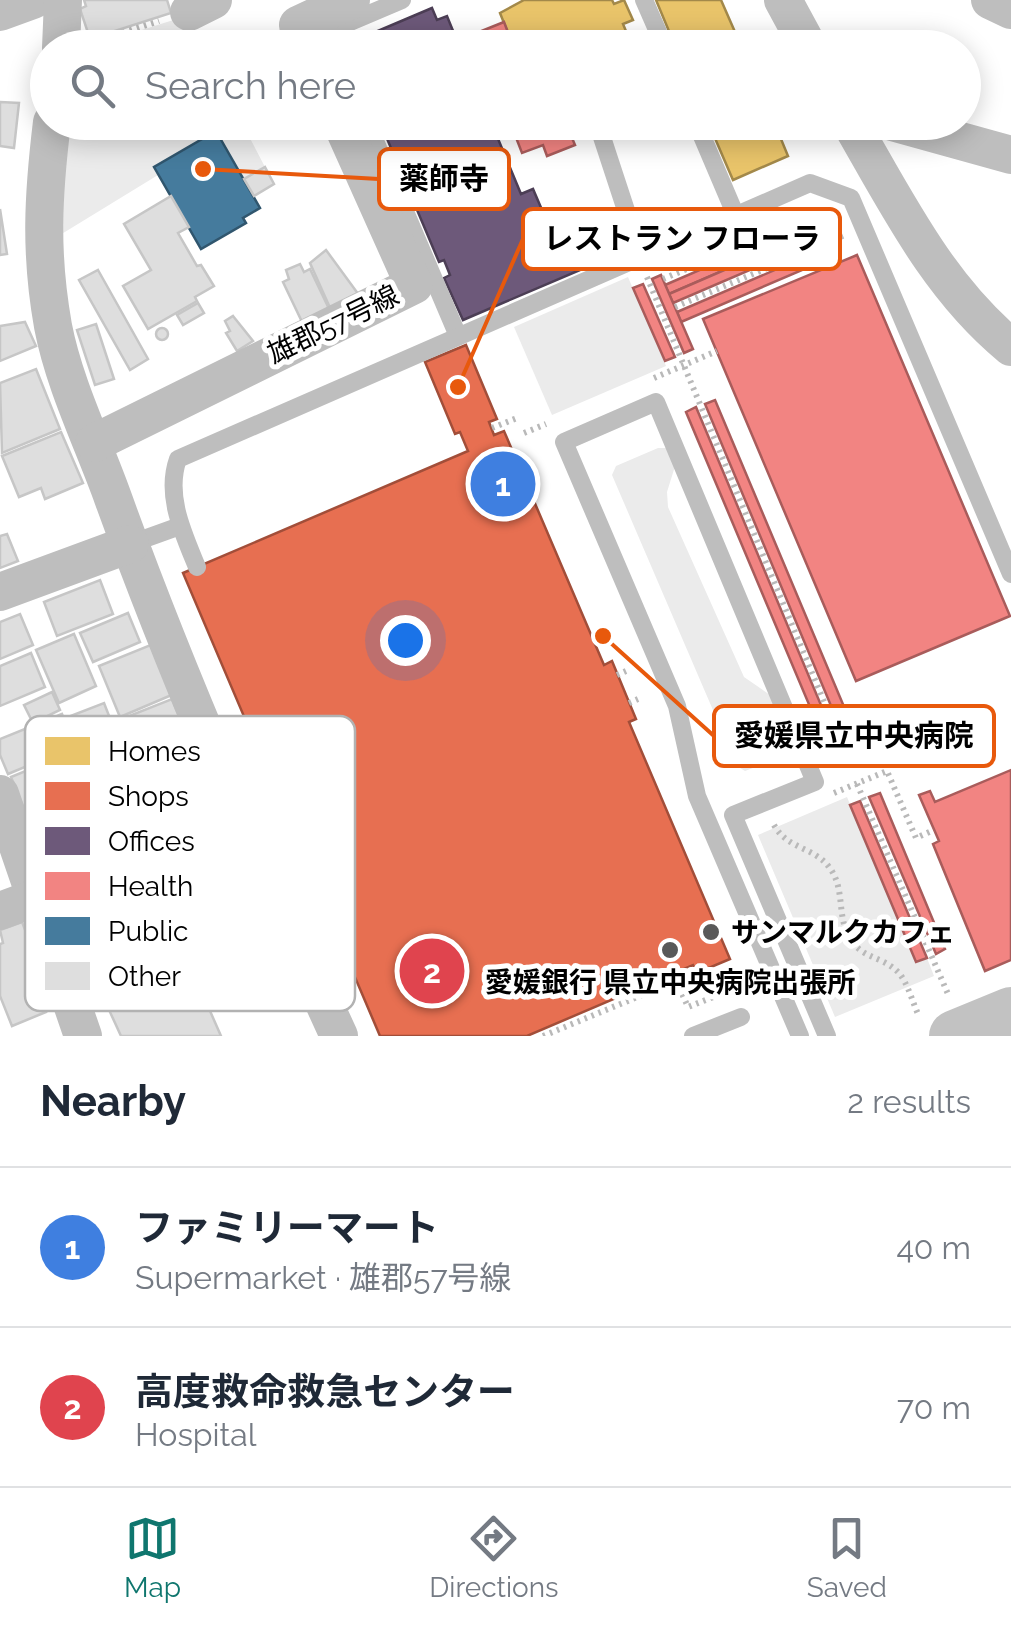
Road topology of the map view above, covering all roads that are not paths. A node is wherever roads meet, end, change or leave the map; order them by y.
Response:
1 (34, 0) edge
2 (63, 0) edge
3 (351, 0) edge
4 (402, 0) edge
5 (644, 0) edge
6 (782, 0) edge
7 (990, 0) edge
8 (1011, 10) edge
9 (0, 12) edge
10 (294, 24) edge
11 (62, 30) edge
12 (335, 30) edge
13 (656, 30) edge
14 (799, 30) edge
15 (50, 140) edge
16 (351, 140) edge
17 (373, 140) edge
18 (604, 140) edge
19 (704, 140) edge
20 (861, 140) edge
21 (957, 140) edge
22 (1011, 155) edge
23 (736, 216) junction
24 (640, 256) junction
25 (423, 280) junction
26 (458, 336) junction
27 (1011, 348) edge
28 (94, 443) junction
29 (180, 526) junction
30 (130, 544) junction
31 (197, 567) dead end
32 (1011, 574) edge
33 (0, 592) edge
34 (198, 716) edge
35 (0, 794) edge
36 (17, 904) edge
37 (70, 1011) edge
38 (327, 1011) edge
39 (742, 1017) dead end
40 (82, 1036) edge
41 (338, 1036) edge
42 (694, 1036) edge
43 (800, 1036) edge
44 (827, 1036) edge

1 - 9 street
2 - 11 street
3 - 10 street
4 - 12 lane
5 - 13 lane
6 - 14 street
7 - 8 street
15 - 28 street
16 - 25 street, 雄郡57号線
17 - 25 lane
18 - 24 lane
19 - 23 lane
20 - 27 street
21 - 22 street
23 - 24 lane
23 - 32 lane
24 - 26 lane
25 - 26 lane
25 - 28 street, 雄郡57号線
26 - 29 lane
28 - 30 street
29 - 30 lane
29 - 31 lane
30 - 33 street
30 - 34 street
35 - 36 street
37 - 40 street
38 - 41 street
39 - 42 lane
43 - 44 lane

